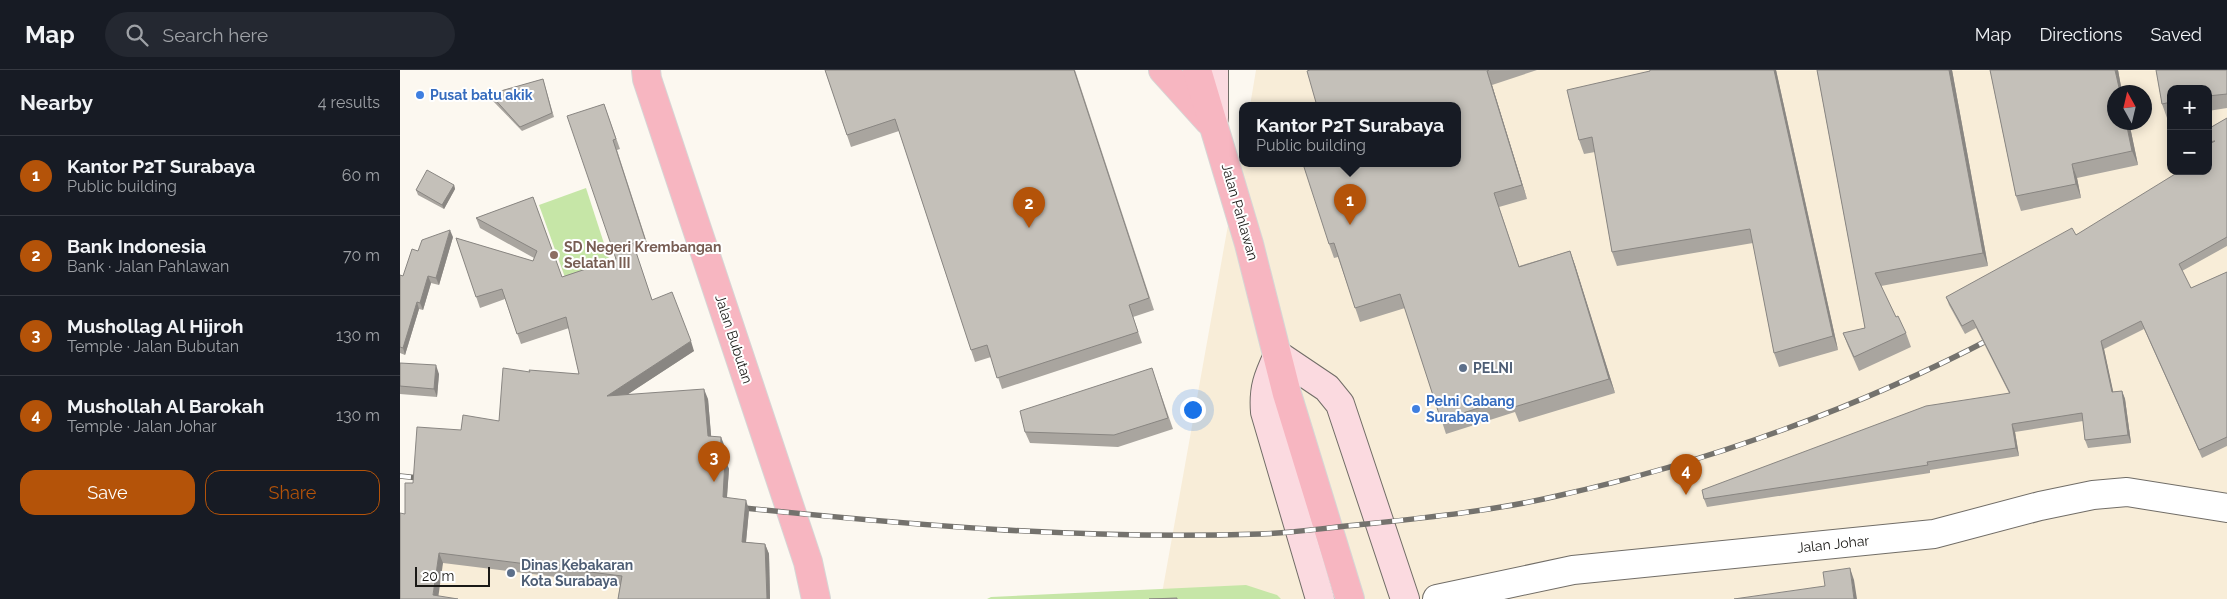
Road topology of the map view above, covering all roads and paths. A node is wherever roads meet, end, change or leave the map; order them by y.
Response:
1 (1163, 70) edge
2 (1197, 70) edge
3 (1214, 70) edge
4 (645, 73) edge
5 (1214, 126) junction
6 (1278, 355) junction
7 (2227, 508) edge
8 (816, 599) edge
9 (1320, 599) edge
10 (1350, 599) edge
11 (1405, 599) edge
12 (1437, 599) edge

1 - 5 main road
2 - 5 main road, Jalan Pahlawan
3 - 5 main road
4 - 8 main road, Jalan Bubutan
5 - 6 main road, Jalan Pahlawan
6 - 9 main road
6 - 10 main road, Jalan Pahlawan
6 - 11 main road
7 - 12 street, Jalan Johar

